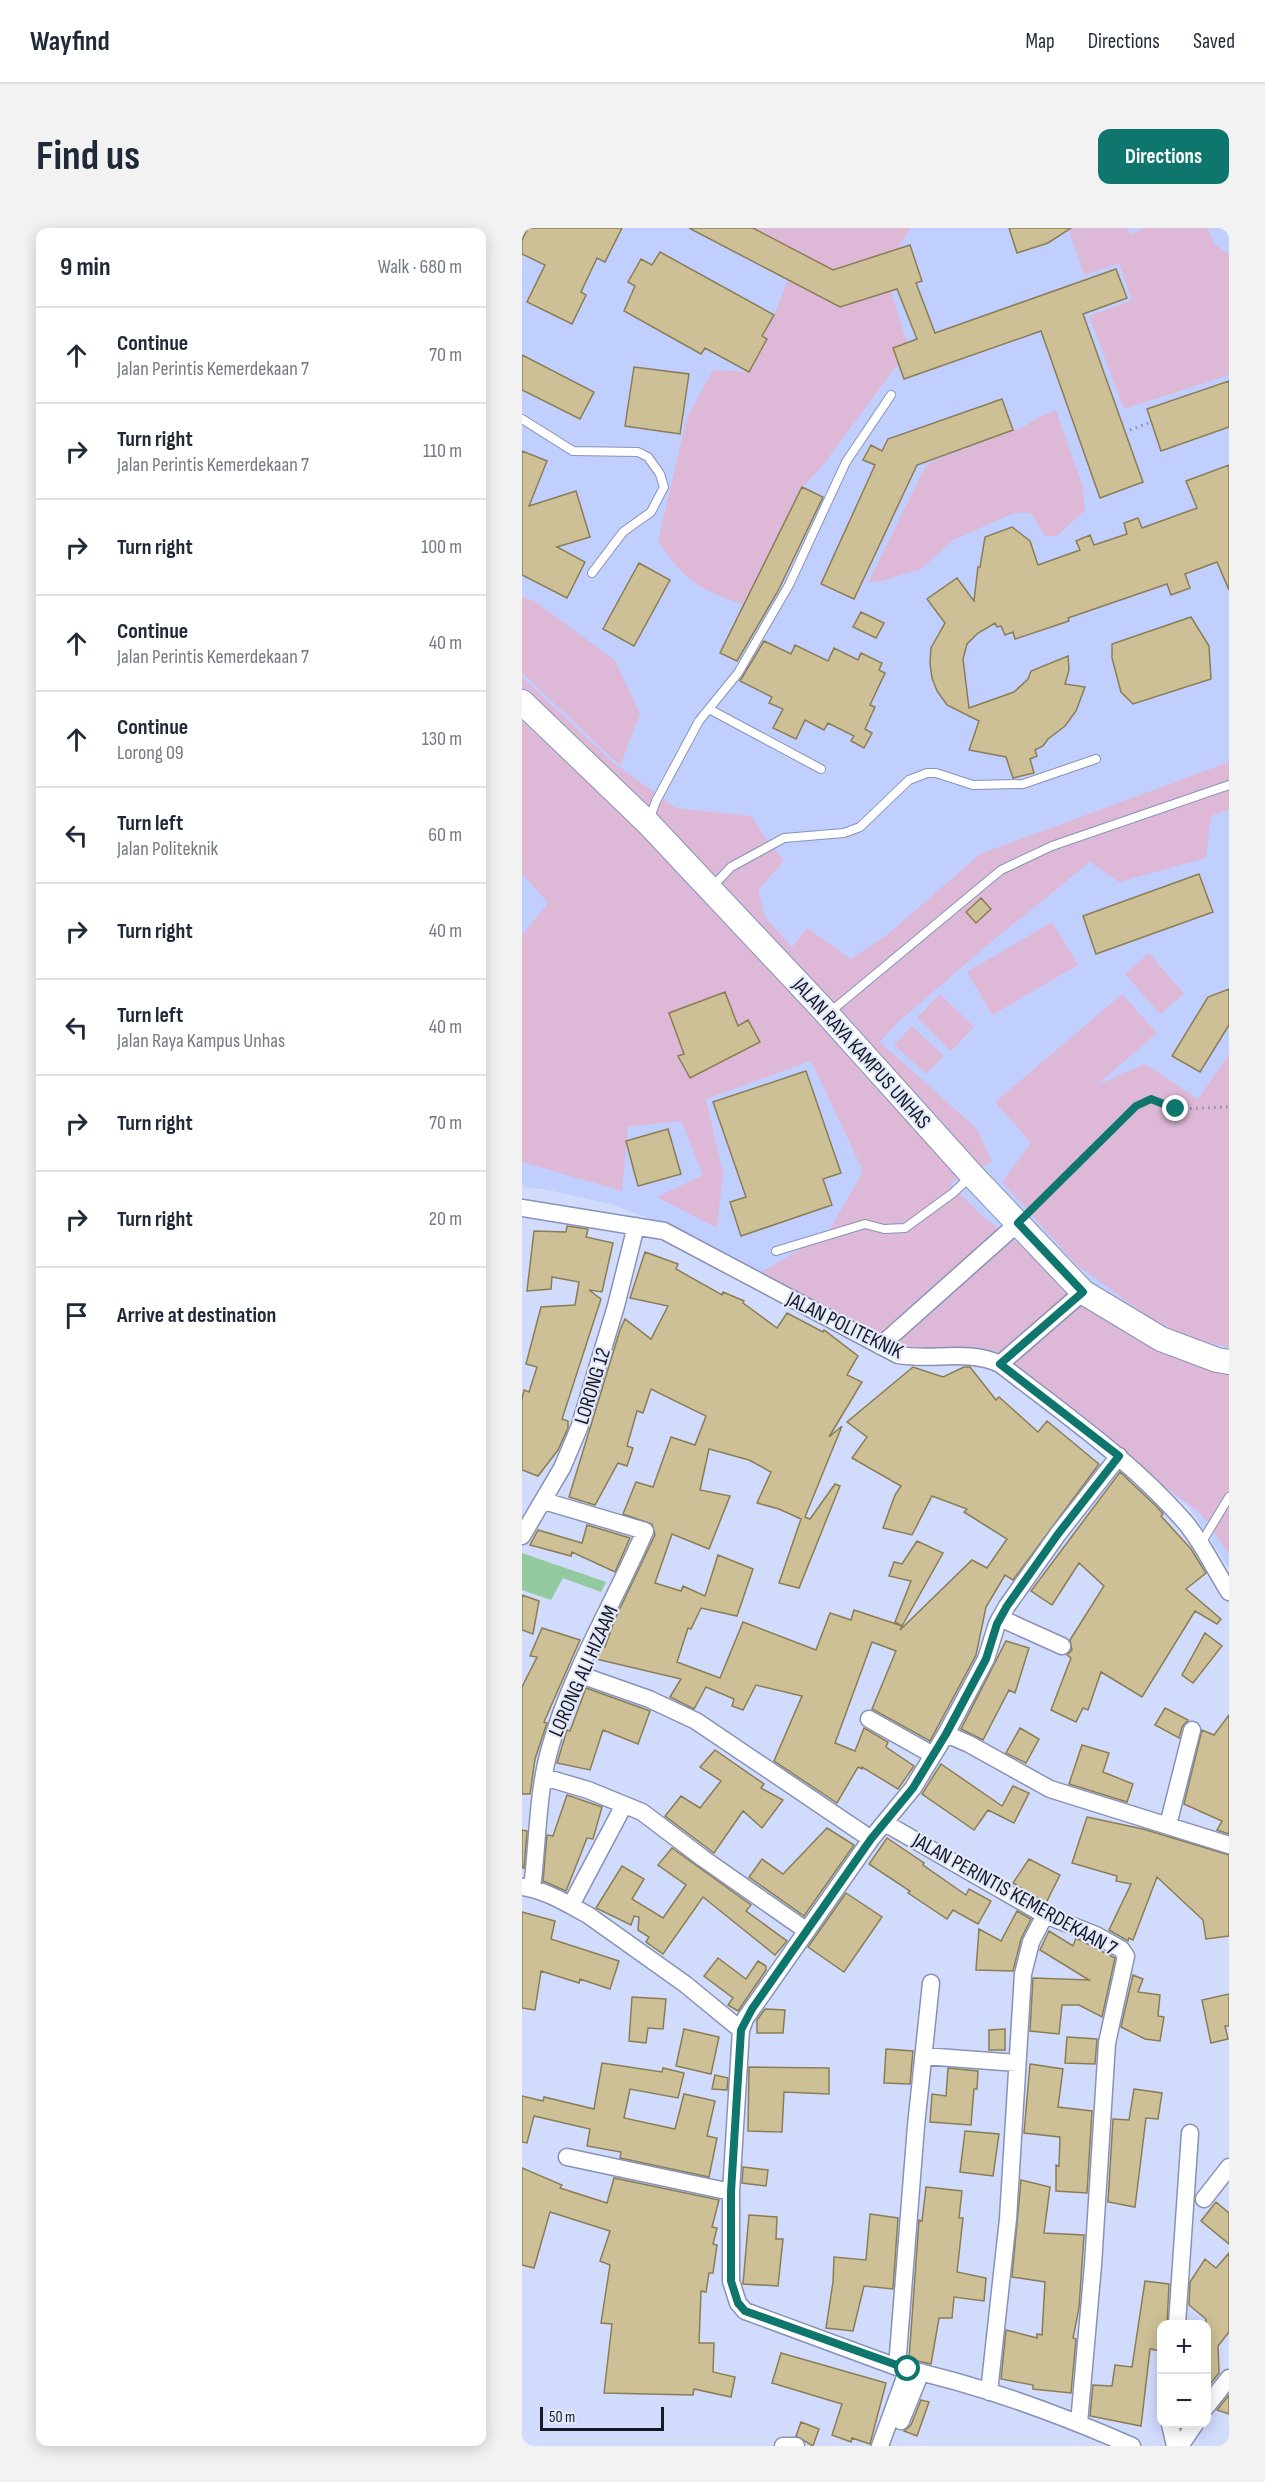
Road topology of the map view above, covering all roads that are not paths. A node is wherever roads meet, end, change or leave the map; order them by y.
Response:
1 (891, 395) dead end
2 (522, 419) edge
3 (592, 573) dead end
4 (522, 702) edge
5 (709, 709) junction
6 (1096, 759) dead end
7 (821, 769) dead end
8 (1229, 785) edge
9 (648, 823) junction
10 (710, 889) junction
11 (828, 1015) junction
12 (972, 1175) junction
13 (522, 1208) edge
14 (1018, 1223) junction
15 (636, 1226) junction
16 (776, 1251) dead end
17 (1083, 1292) junction
18 (880, 1346) junction
19 (1229, 1362) edge
20 (1000, 1364) junction
21 (1119, 1456) junction
22 (1229, 1497) edge
23 (544, 1501) junction
24 (522, 1536) edge
25 (1200, 1546) junction
26 (1229, 1592) edge
27 (1000, 1617) junction
28 (1062, 1646) dead end
29 (578, 1674) junction
30 (870, 1719) dead end
31 (1192, 1730) dead end
32 (946, 1734) junction
33 (933, 1755) junction
34 (544, 1777) junction
35 (624, 1805) junction
36 (885, 1823) junction
37 (1168, 1825) junction
38 (871, 1839) junction
39 (1229, 1845) edge
40 (527, 1887) edge
41 (571, 1905) junction
42 (1045, 1915) junction
43 (807, 1931) junction
44 (931, 1983) dead end
45 (741, 2030) junction
46 (924, 2056) junction
47 (1017, 2063) junction
48 (1190, 2133) dead end
49 (567, 2157) dead end
50 (1229, 2167) edge
51 (731, 2192) junction
52 (1204, 2199) dead end
53 (1177, 2320) edge
54 (909, 2369) junction
55 (1229, 2378) edge
56 (989, 2392) junction
57 (1211, 2401) edge
58 (1078, 2423) junction
59 (1171, 2428) edge
60 (1192, 2428) edge
61 (783, 2446) edge
62 (796, 2446) edge
63 (880, 2446) edge
64 (891, 2446) edge
65 (1132, 2446) edge
66 (1175, 2446) edge
67 (1180, 2446) edge

1 - 5 lane
2 - 3 lane
4 - 9 street, JALAN RAYA KAMPUS UNHAS
5 - 7 lane
5 - 9 lane
6 - 10 lane
8 - 11 lane
9 - 10 street, JALAN RAYA KAMPUS UNHAS
10 - 11 street, JALAN RAYA KAMPUS UNHAS
11 - 12 street, JALAN RAYA KAMPUS UNHAS
12 - 14 street, JALAN RAYA KAMPUS UNHAS
12 - 16 lane
13 - 15 street, JALAN POLITEKNIK
14 - 17 street, JALAN RAYA KAMPUS UNHAS
14 - 18 street
15 - 18 street, JALAN POLITEKNIK
15 - 23 street, LORONG 12
17 - 19 street, JALAN RAYA KAMPUS UNHAS
17 - 20 street
18 - 20 street, JALAN POLITEKNIK
20 - 21 street, JALAN POLITEKNIK
21 - 25 street, JALAN POLITEKNIK
21 - 27 street, JALAN PERINTIS KEMERDEKAAN 7
22 - 25 lane
23 - 24 street, LORONG 12
23 - 29 street, LORONG ALI HIZAAM
25 - 26 street, JALAN POLITEKNIK
27 - 28 street
27 - 32 street, JALAN PERINTIS KEMERDEKAAN 7
29 - 34 street, LORONG ALI HIZAAM
29 - 38 street
30 - 33 street
31 - 37 street
32 - 33 street, JALAN PERINTIS KEMERDEKAAN 7
32 - 37 street
33 - 36 street, JALAN PERINTIS KEMERDEKAAN 7
34 - 35 street
34 - 40 street, LORONG ALI HIZAAM
35 - 41 street
35 - 43 street
36 - 38 street
36 - 42 street, JALAN PERINTIS KEMERDEKAAN 7
37 - 39 street
38 - 43 street
40 - 41 street
41 - 45 street
42 - 47 street
42 - 58 street, JALAN PERINTIS KEMERDEKAAN 7
43 - 45 street
44 - 46 street
45 - 51 street
46 - 47 street
46 - 54 street
47 - 56 street
48 - 53 street
49 - 51 street
50 - 52 street
51 - 54 street
54 - 56 street
54 - 63 street
54 - 64 street
55 - 57 street
56 - 58 street
58 - 65 street
59 - 66 street
60 - 67 street
61 - 62 street

